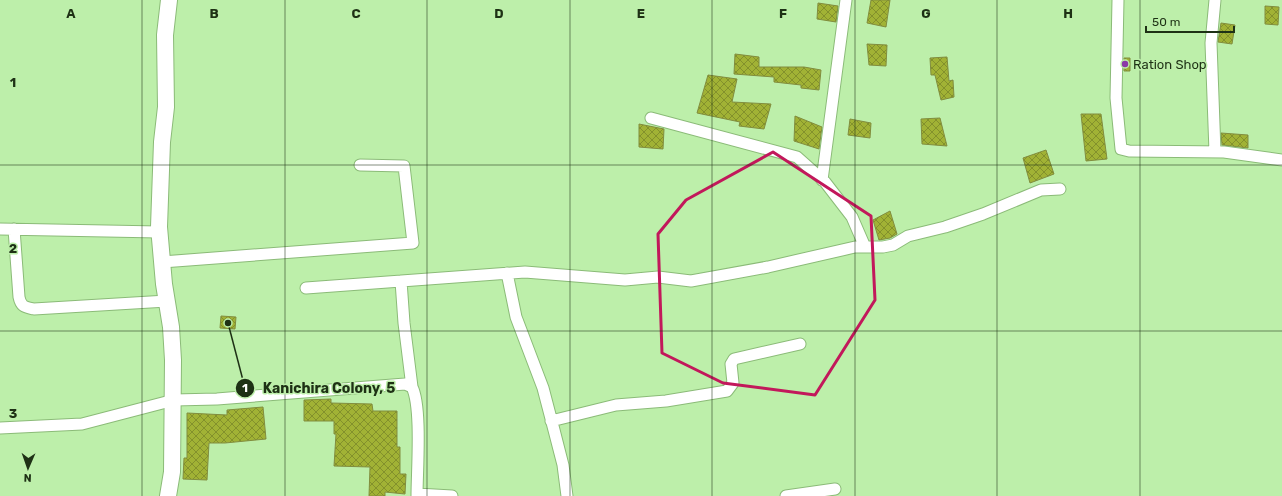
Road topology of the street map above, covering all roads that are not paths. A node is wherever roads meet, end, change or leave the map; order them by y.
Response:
1 (169, 0) edge
2 (846, 0) edge
3 (1118, 0) edge
4 (1214, 0) edge
5 (651, 118) dead end
6 (1215, 152) junction
7 (1282, 160) edge
8 (360, 165) dead end
9 (822, 180) junction
10 (1060, 189) dead end
11 (0, 229) edge
12 (14, 229) junction
13 (159, 232) junction
14 (865, 247) junction
15 (162, 262) junction
16 (507, 273) junction
17 (401, 281) junction
18 (306, 288) dead end
19 (167, 301) junction
20 (800, 344) dead end
21 (412, 387) junction
22 (174, 400) junction
23 (551, 421) junction
24 (0, 428) edge
25 (835, 489) dead end
26 (417, 495) edge
27 (168, 496) edge
28 (452, 496) edge
29 (567, 496) edge
30 (786, 496) edge

1 - 13 street
2 - 9 street
3 - 6 street
4 - 6 street
5 - 9 street
6 - 7 street
8 - 15 street
9 - 14 street
10 - 14 street
11 - 12 street
12 - 13 street
12 - 19 street
13 - 15 street
14 - 16 street
15 - 19 street
16 - 17 street
16 - 23 street
17 - 18 street
17 - 21 street
19 - 22 street
20 - 23 street
21 - 22 street
21 - 26 street
22 - 24 street
22 - 27 street
23 - 29 street
25 - 30 street
26 - 28 street

